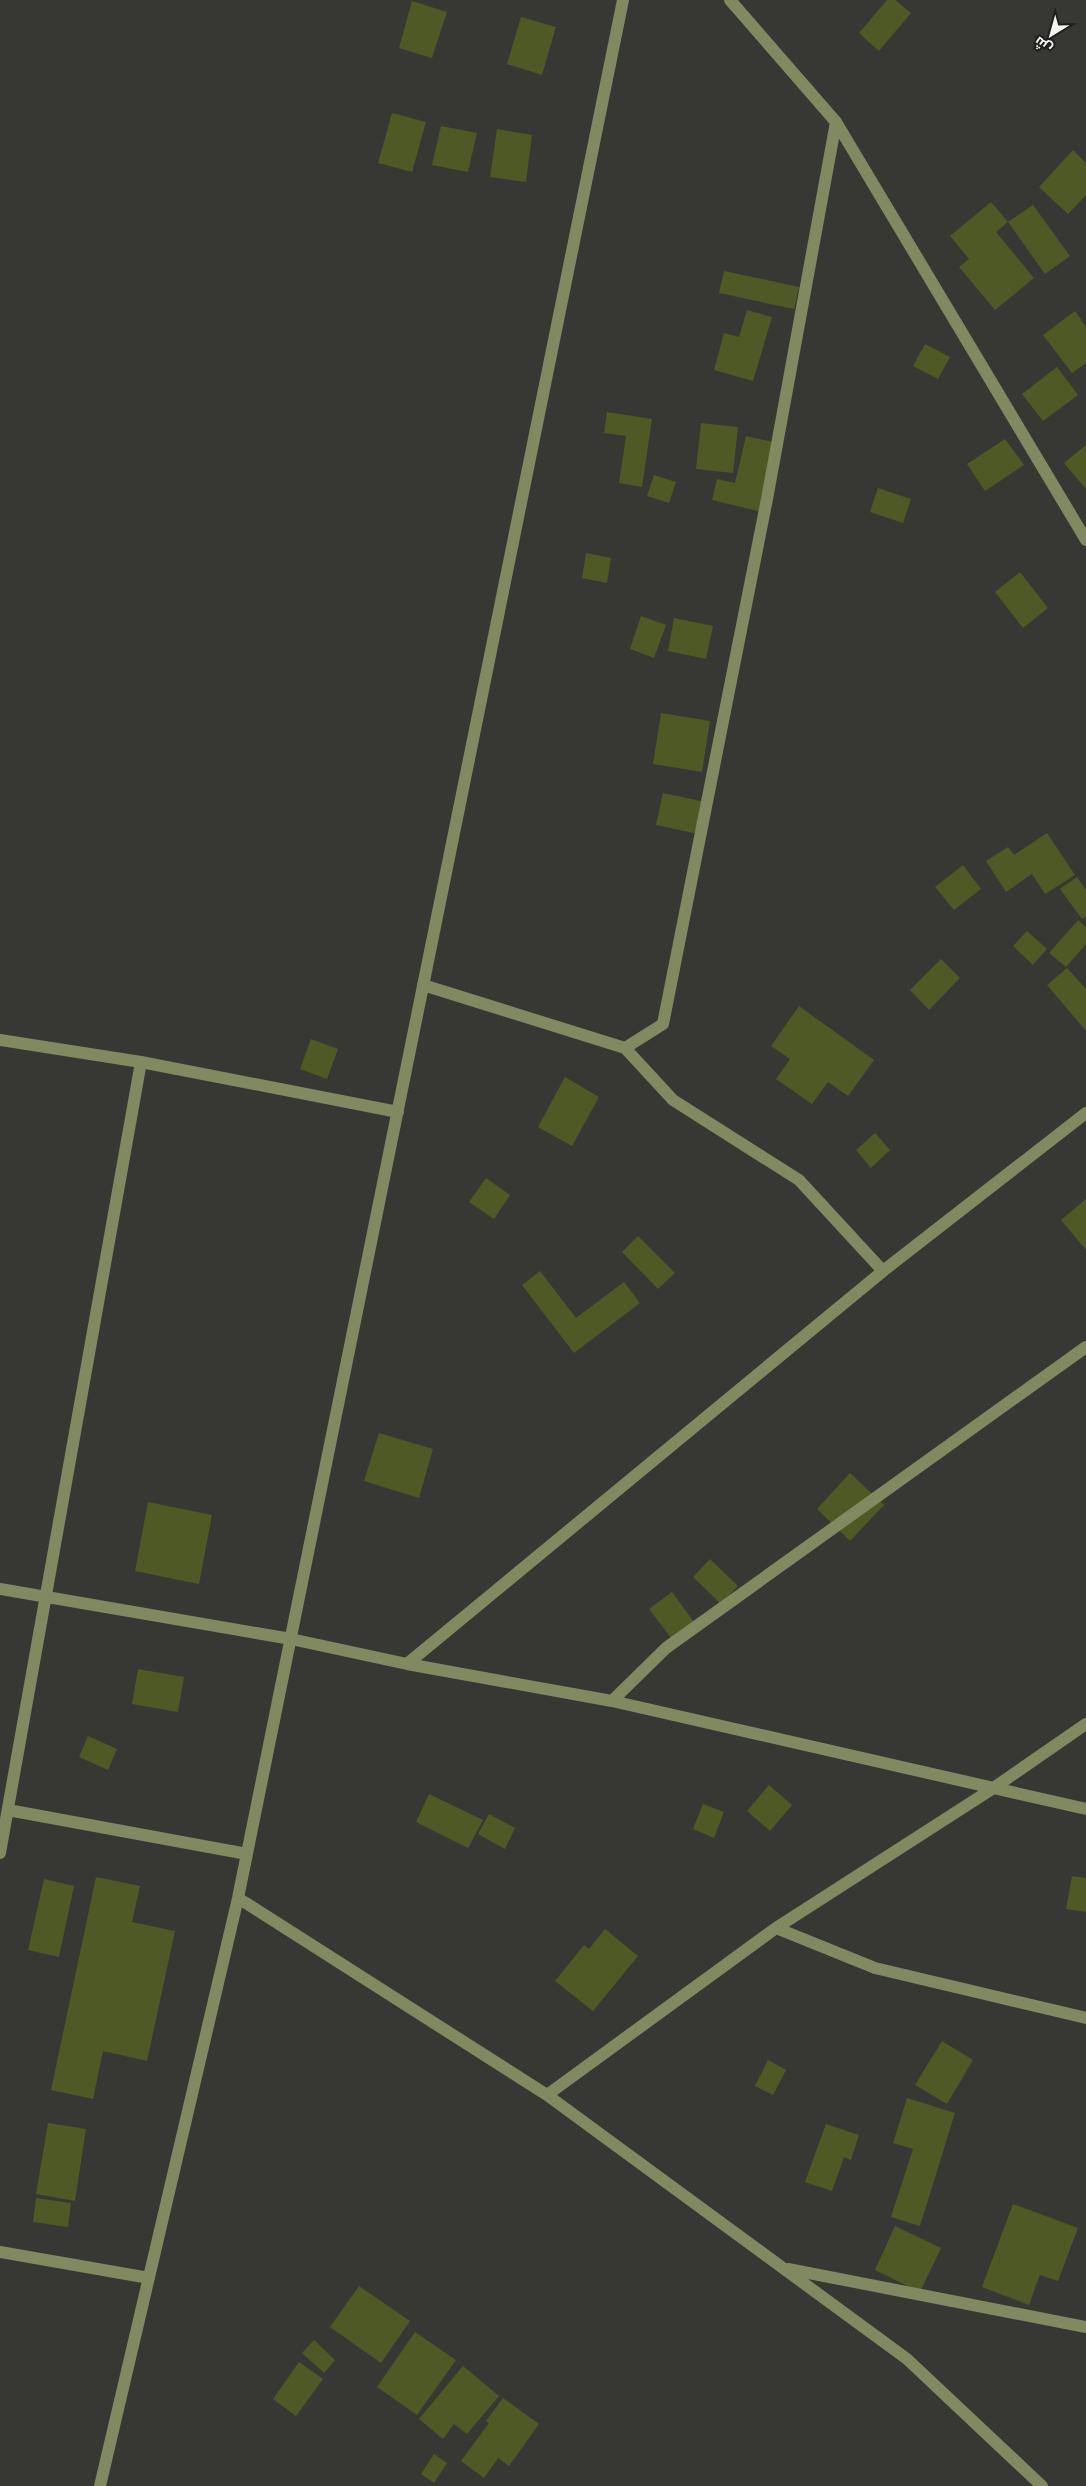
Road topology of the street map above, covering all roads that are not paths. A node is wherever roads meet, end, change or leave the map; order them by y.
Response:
1 (623, 0) edge
2 (730, 0) edge
3 (836, 122) junction
4 (1086, 540) edge
5 (423, 985) junction
6 (0, 1040) edge
7 (625, 1048) junction
8 (140, 1062) junction
9 (398, 1112) junction
10 (1086, 1113) edge
11 (883, 1271) junction
12 (1086, 1347) edge
13 (0, 1589) edge
14 (46, 1596) junction
15 (291, 1639) junction
16 (407, 1664) junction
17 (612, 1701) junction
18 (1086, 1724) edge
19 (992, 1789) junction
20 (1086, 1809) edge
21 (8, 1810) junction
22 (0, 1853) edge
23 (247, 1854) junction
24 (238, 1898) junction
25 (776, 1928) junction
26 (1086, 2018) edge
27 (547, 2095) junction
28 (0, 2252) edge
29 (783, 2268) junction
30 (149, 2278) junction
31 (1086, 2327) edge
32 (100, 2486) edge
33 (1042, 2486) edge

1 - 5 street
2 - 3 street
3 - 4 street
3 - 7 street
5 - 7 street
5 - 9 street
6 - 8 street
7 - 11 street
8 - 9 street
8 - 14 street
9 - 15 street
10 - 11 street
11 - 16 street
12 - 17 street
13 - 14 street
14 - 15 street
14 - 21 street
15 - 16 street
15 - 23 street
16 - 17 street
17 - 19 street
18 - 19 street
19 - 20 street
19 - 25 street
21 - 22 street
21 - 23 street
23 - 24 street
24 - 27 street
24 - 30 street
25 - 26 street
25 - 27 street
27 - 29 street
28 - 30 street
29 - 31 street
29 - 33 street
30 - 32 street

